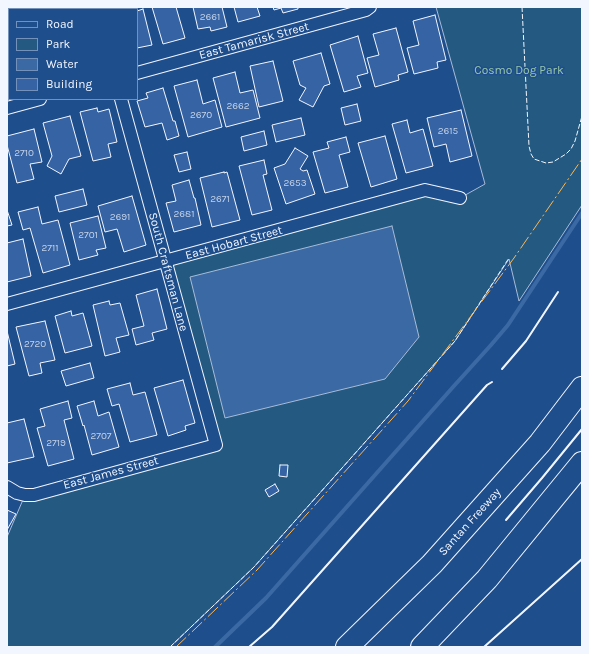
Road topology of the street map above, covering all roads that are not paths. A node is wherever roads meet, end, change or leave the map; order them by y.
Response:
1 (370, 7) edge
2 (138, 73) edge
3 (36, 100) edge
4 (121, 100) edge
5 (7, 108) edge
6 (460, 198) dead end
7 (165, 261) junction
8 (7, 304) edge
9 (582, 388) edge
10 (216, 445) joint
11 (582, 463) edge
12 (7, 487) edge
13 (347, 647) edge
14 (422, 647) edge

1 - 2 street, East Tamarisk Street
3 - 5 street
4 - 7 street, South Craftsman Lane
6 - 7 street, East Hobart Street
7 - 8 street, East Hobart Street
7 - 10 street, South Craftsman Lane
9 - 13 highway, Santan Freeway
10 - 12 street, East James Street
11 - 14 highway

